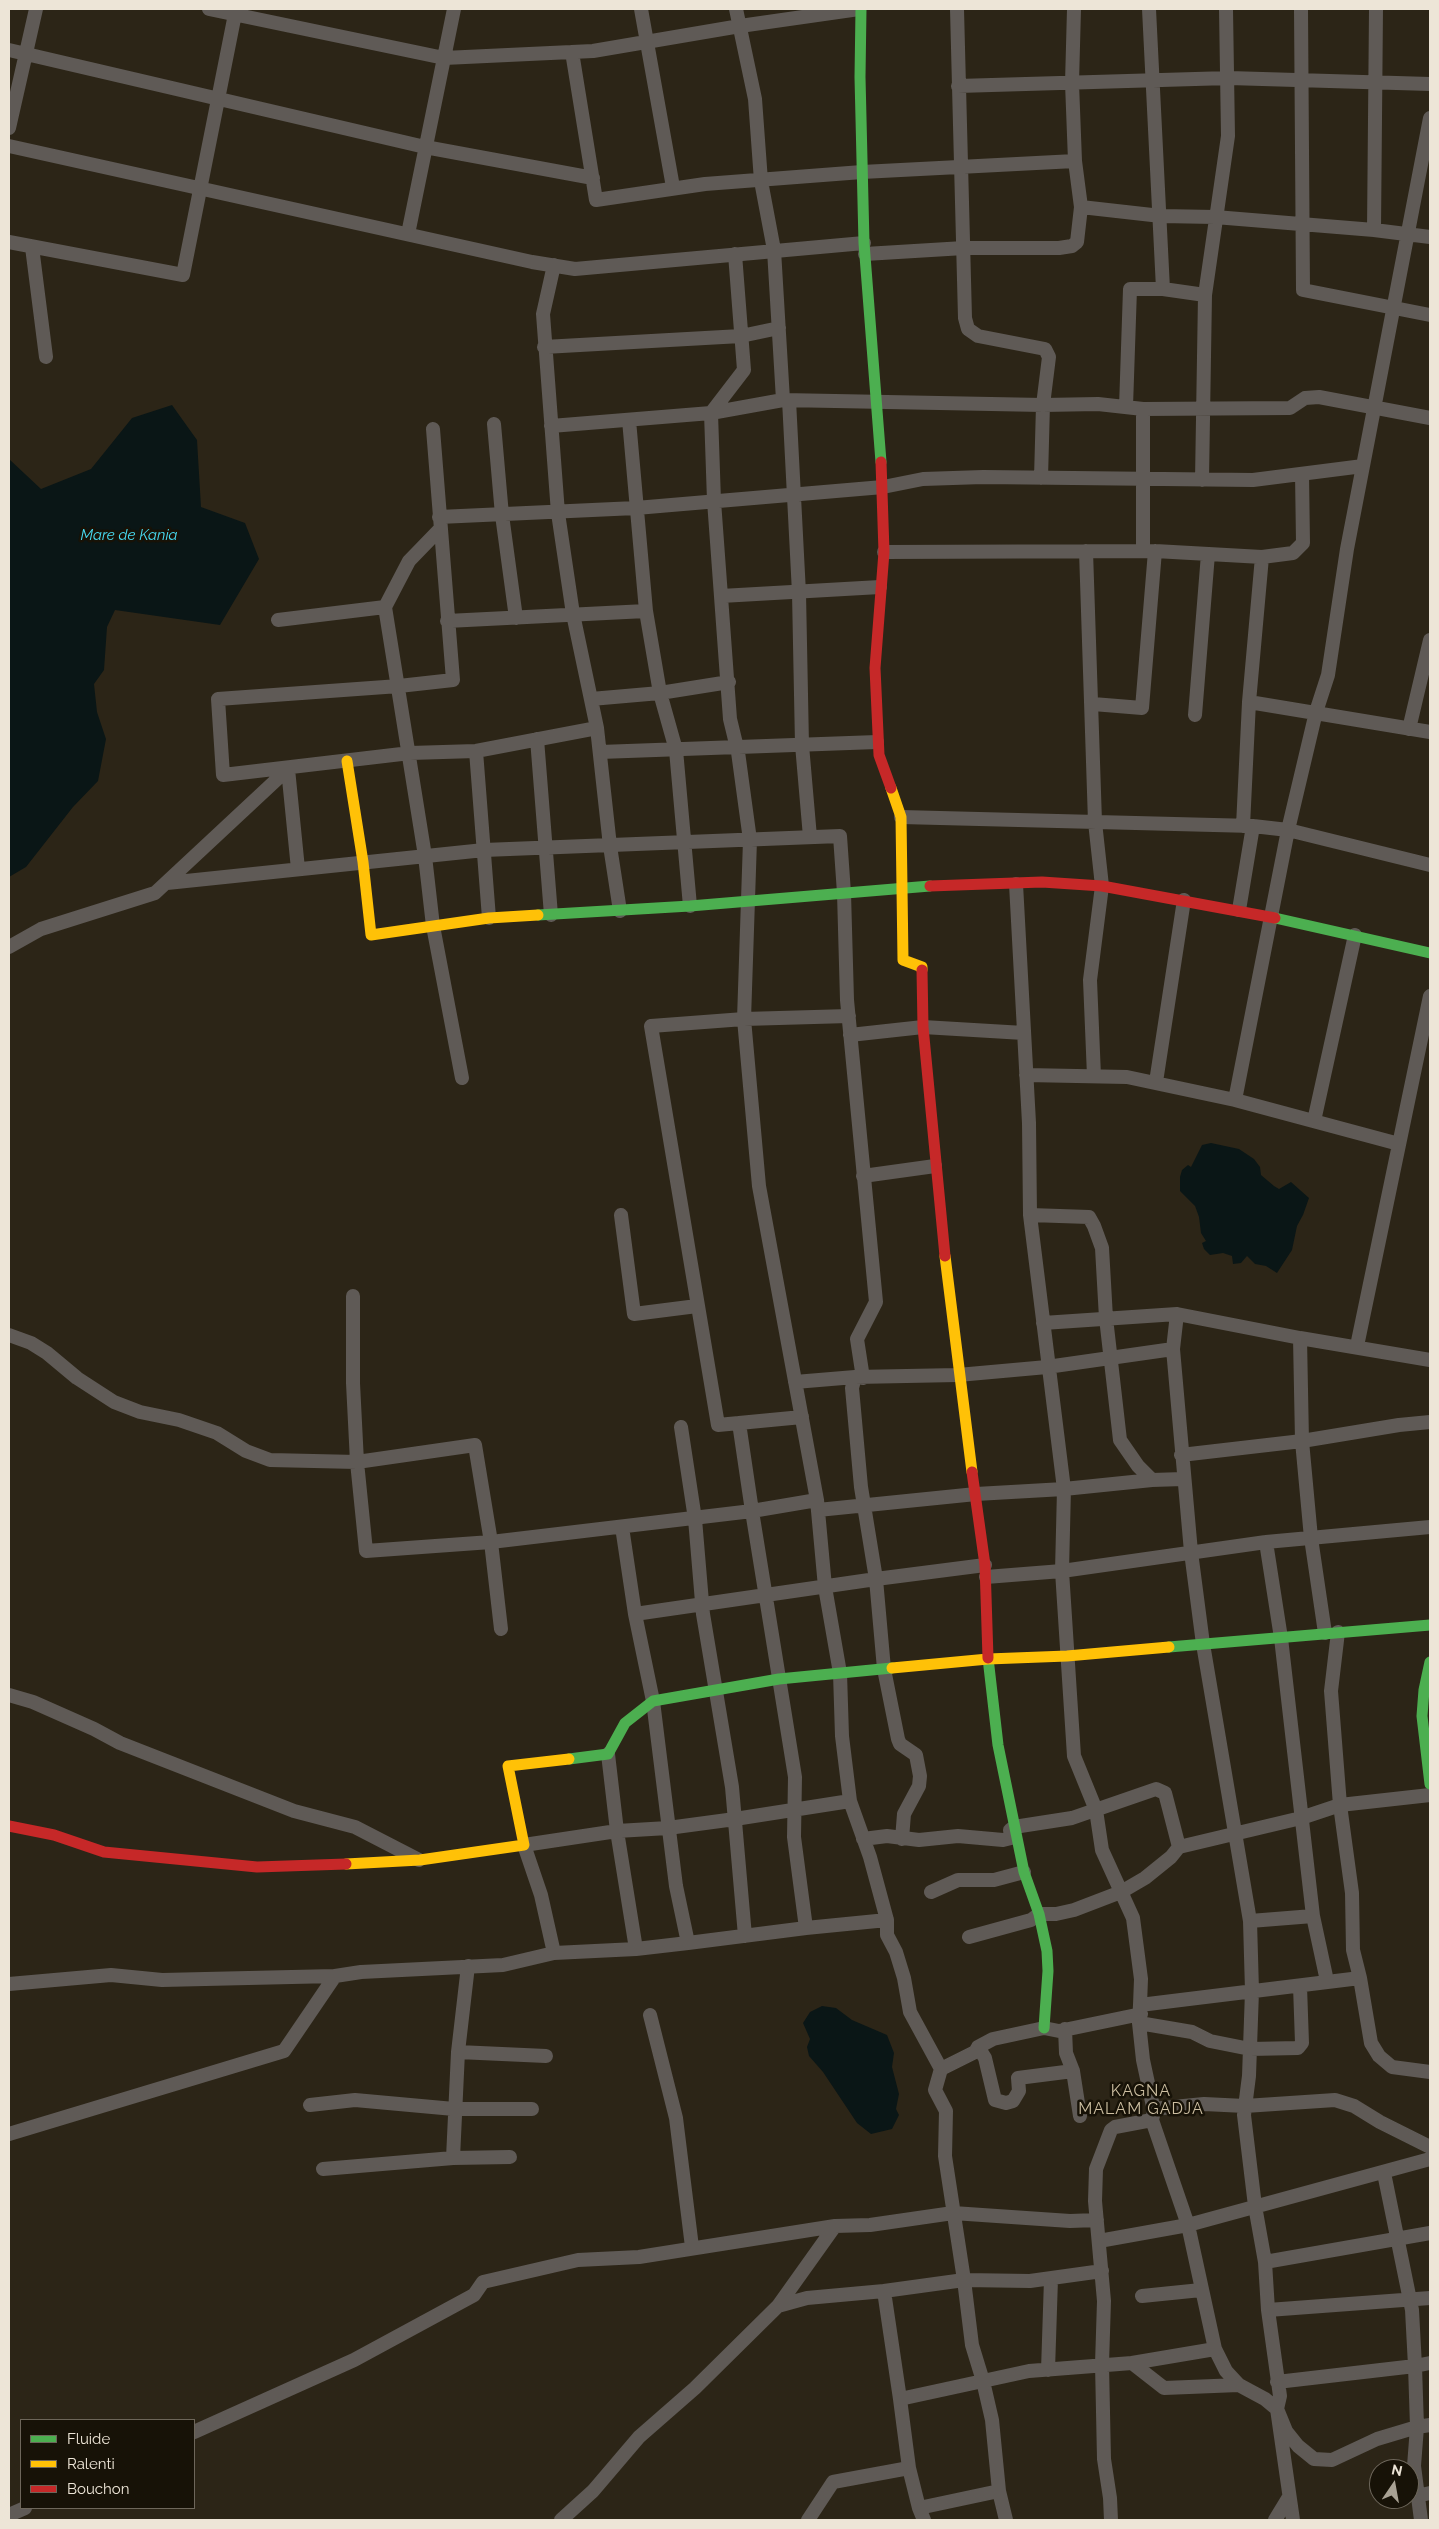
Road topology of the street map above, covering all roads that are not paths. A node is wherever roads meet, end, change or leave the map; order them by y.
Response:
1 (36, 9) edge
2 (208, 9) edge
3 (454, 9) edge
4 (641, 9) edge
5 (736, 9) edge
6 (860, 9) edge
7 (957, 9) edge
8 (1074, 9) edge
9 (1149, 9) edge
10 (1226, 9) edge
11 (1301, 9) edge
12 (1376, 9) edge
13 (235, 12) edge
14 (816, 12) edge
15 (740, 26) junction
16 (646, 41) junction
17 (9, 50) edge
18 (572, 52) junction
19 (26, 53) junction
20 (444, 58) junction
21 (1229, 78) junction
22 (1152, 80) junction
23 (1300, 80) junction
24 (1376, 82) junction
25 (1072, 83) junction
26 (1430, 84) edge
27 (958, 86) junction
28 (218, 99) junction
29 (1430, 118) edge
30 (9, 128) edge
31 (9, 146) edge
32 (425, 147) junction
33 (1075, 161) junction
34 (959, 167) junction
35 (862, 172) junction
36 (1425, 174) edge
37 (593, 178) junction
38 (761, 181) junction
39 (673, 187) junction
40 (200, 189) junction
41 (1081, 207) junction
42 (1161, 216) junction
43 (1216, 217) junction
44 (1302, 224) junction
45 (1374, 230) junction
46 (1410, 233) junction
47 (408, 234) junction
48 (1430, 237) edge
49 (9, 242) edge
50 (32, 247) junction
51 (865, 248) junction
52 (964, 248) junction
53 (774, 250) junction
54 (735, 254) junction
55 (554, 266) junction
56 (1163, 289) junction
57 (1205, 295) junction
58 (1394, 307) junction
59 (1430, 315) edge
60 (779, 328) junction
61 (740, 336) junction
62 (544, 347) junction
63 (46, 357) dead end
64 (786, 400) junction
65 (875, 403) junction
66 (1043, 405) junction
67 (1375, 406) junction
68 (1126, 407) junction
69 (1203, 408) junction
70 (1143, 409) junction
71 (710, 413) junction
72 (1430, 418) edge
73 (629, 420) junction
74 (494, 424) dead end
75 (551, 426) junction
76 (434, 429) dead end
77 (1363, 466) junction
78 (1302, 474) junction
79 (1042, 478) junction
80 (1143, 479) junction
81 (1202, 480) junction
82 (882, 486) junction
83 (794, 494) junction
84 (714, 501) junction
85 (636, 508) junction
86 (558, 513) junction
87 (502, 515) junction
88 (439, 523) junction
89 (1149, 551) junction
90 (884, 552) junction
91 (1086, 552) junction
92 (1208, 554) junction
93 (1262, 557) junction
94 (880, 587) junction
95 (799, 592) junction
96 (722, 596) junction
97 (385, 607) junction
98 (646, 611) junction
99 (573, 614) junction
100 (516, 618) junction
101 (278, 620) dead end
102 (447, 622) junction
103 (1430, 640) edge
104 (729, 682) junction
105 (399, 686) junction
106 (660, 693) junction
107 (591, 699) junction
108 (1249, 702) junction
109 (1093, 704) junction
110 (1316, 712) junction
111 (1195, 714) dead end
112 (597, 728) junction
113 (1410, 729) junction
114 (1430, 732) edge
115 (538, 740) junction
116 (878, 742) junction
117 (802, 745) junction
118 (736, 747) junction
119 (476, 750) junction
120 (676, 750) junction
121 (600, 752) junction
122 (410, 753) junction
123 (347, 760) junction
124 (288, 769) junction
125 (901, 817) junction
126 (1095, 822) junction
127 (1248, 826) junction
128 (1288, 830) junction
129 (810, 837) junction
130 (750, 840) junction
131 (685, 843) junction
132 (610, 846) junction
133 (546, 847) junction
134 (484, 850) junction
135 (425, 856) junction
136 (363, 862) junction
137 (1430, 864) edge
138 (298, 869) junction
139 (167, 883) junction
140 (1016, 884) junction
141 (1102, 886) junction
142 (901, 887) junction
143 (844, 893) junction
144 (1184, 900) junction
145 (747, 901) junction
146 (690, 906) junction
147 (1239, 910) junction
148 (620, 911) junction
149 (552, 915) junction
150 (1270, 917) junction
151 (489, 918) junction
152 (433, 926) junction
153 (1355, 935) junction
154 (9, 947) edge
155 (1430, 953) edge
156 (1430, 996) edge
157 (849, 1016) junction
158 (744, 1019) junction
159 (923, 1027) junction
160 (1024, 1033) junction
161 (850, 1035) junction
162 (1026, 1075) junction
163 (1094, 1076) junction
164 (462, 1078) dead end
165 (1156, 1082) junction
166 (1235, 1100) junction
167 (1314, 1121) junction
168 (1399, 1144) junction
169 (935, 1166) junction
170 (863, 1176) junction
171 (621, 1215) dead end
172 (1030, 1215) junction
173 (353, 1296) dead end
174 (697, 1306) junction
175 (1177, 1314) junction
176 (1106, 1318) junction
177 (1043, 1323) junction
178 (9, 1335) edge
179 (1300, 1338) junction
180 (1357, 1346) junction
181 (1173, 1349) junction
182 (1110, 1357) junction
183 (1430, 1360) edge
184 (1047, 1368) junction
185 (958, 1375) junction
186 (859, 1377) junction
187 (795, 1382) junction
188 (802, 1417) junction
189 (1430, 1422) edge
190 (739, 1423) junction
191 (681, 1427) dead end
192 (1302, 1441) junction
193 (1181, 1455) junction
194 (357, 1462) junction
195 (1183, 1479) junction
196 (1152, 1480) junction
197 (1064, 1489) junction
198 (976, 1494) junction
199 (817, 1505) junction
200 (865, 1507) junction
201 (752, 1511) junction
202 (695, 1519) junction
203 (622, 1527) junction
204 (1430, 1527) edge
205 (1311, 1538) junction
206 (491, 1542) junction
207 (1266, 1542) junction
208 (1191, 1552) junction
209 (985, 1571) junction
210 (1062, 1572) junction
211 (876, 1578) junction
212 (825, 1587) junction
213 (765, 1595) junction
214 (702, 1604) junction
215 (635, 1614) junction
216 (1430, 1625) edge
217 (501, 1629) dead end
218 (1331, 1633) junction
219 (1281, 1638) junction
220 (1202, 1644) junction
221 (1067, 1656) junction
222 (988, 1659) junction
223 (1430, 1662) edge
224 (884, 1669) junction
225 (840, 1673) junction
226 (779, 1679) junction
227 (715, 1691) junction
228 (9, 1695) edge
229 (653, 1701) junction
230 (608, 1754) junction
231 (1430, 1784) edge
232 (1430, 1794) edge
233 (850, 1801) junction
234 (1340, 1805) junction
235 (1096, 1810) junction
236 (793, 1811) junction
237 (1301, 1818) junction
238 (735, 1820) junction
239 (9, 1826) edge
240 (1014, 1826) junction
241 (668, 1828) junction
242 (617, 1831) junction
243 (1236, 1834) junction
244 (902, 1839) junction
245 (863, 1840) junction
246 (524, 1845) junction
247 (1179, 1847) junction
248 (420, 1860) junction
249 (1024, 1872) junction
250 (931, 1892) dead end
251 (1121, 1892) junction
252 (1039, 1914) junction
253 (1313, 1916) junction
254 (887, 1920) junction
255 (1250, 1922) junction
256 (806, 1928) junction
257 (745, 1936) junction
258 (969, 1937) dead end
259 (688, 1943) junction
260 (636, 1949) junction
261 (554, 1953) junction
262 (468, 1966) junction
263 (335, 1976) junction
264 (1360, 1978) junction
265 (1327, 1981) junction
266 (9, 1984) edge
267 (1300, 1986) junction
268 (1252, 1991) junction
269 (1140, 2014) junction
270 (650, 2015) dead end
271 (1044, 2028) junction
272 (1065, 2029) junction
273 (978, 2047) junction
274 (1250, 2049) junction
275 (458, 2052) junction
276 (546, 2056) dead end
277 (941, 2069) junction
278 (1073, 2070) junction
279 (1430, 2072) edge
280 (310, 2105) dead end
281 (1246, 2106) junction
282 (454, 2109) junction
283 (532, 2109) dead end
284 (1152, 2115) junction
285 (1080, 2116) dead end
286 (9, 2134) edge
287 (1430, 2147) edge
288 (510, 2157) dead end
289 (453, 2158) junction
290 (1430, 2159) edge
291 (323, 2168) dead end
292 (1384, 2173) junction
293 (1255, 2206) junction
294 (953, 2213) junction
295 (1097, 2220) junction
296 (1188, 2225) junction
297 (835, 2226) junction
298 (1430, 2233) edge
299 (1398, 2239) junction
300 (1099, 2241) junction
301 (692, 2247) junction
302 (1265, 2262) junction
303 (1102, 2271) junction
304 (964, 2280) junction
305 (1051, 2280) junction
306 (1201, 2290) junction
307 (884, 2291) junction
308 (1142, 2296) dead end
309 (1430, 2298) edge
310 (1411, 2302) junction
311 (778, 2306) junction
312 (1268, 2310) junction
313 (1214, 2349) junction
314 (1132, 2363) junction
315 (1430, 2363) edge
316 (1102, 2364) junction
317 (1414, 2366) junction
318 (1048, 2370) junction
319 (983, 2381) junction
320 (1278, 2382) junction
321 (1239, 2385) junction
322 (900, 2399) junction
323 (1277, 2409) junction
324 (1424, 2426) edge
325 (195, 2432) edge
326 (909, 2468) junction
327 (999, 2491) junction
328 (1424, 2494) edge
329 (1289, 2497) junction
330 (23, 2509) edge
331 (922, 2514) edge
332 (9, 2515) edge
333 (561, 2520) edge
334 (808, 2520) edge
335 (1006, 2520) edge
336 (1111, 2520) edge
337 (1275, 2520) edge
338 (1293, 2520) edge
339 (1421, 2520) edge

1 - 19 street
2 - 13 street
3 - 20 street
4 - 16 street
5 - 15 street
6 - 14 street
6 - 35 street
7 - 27 street
8 - 25 street
9 - 22 street
10 - 21 street
11 - 23 street
12 - 24 street
13 - 20 street
13 - 28 street
14 - 15 street
15 - 16 street
15 - 38 street
16 - 18 street
16 - 39 street
17 - 19 street
18 - 20 street
18 - 37 street
19 - 28 street
19 - 30 street
20 - 32 street
21 - 22 street
21 - 23 street
21 - 43 street
22 - 25 street
22 - 42 street
23 - 24 street
23 - 44 street
24 - 26 street
24 - 45 street
25 - 27 street
25 - 33 street
27 - 34 street
28 - 32 street
28 - 40 street
29 - 36 street
31 - 40 street
32 - 37 street
32 - 47 street
33 - 34 street
33 - 41 street
34 - 35 street
34 - 52 street
35 - 38 street
35 - 51 street
36 - 46 street
37 - 39 street
38 - 39 street
38 - 53 street
40 - 47 street
40 - 50 street
41 - 42 street
41 - 52 street
42 - 43 street
42 - 56 street
43 - 44 street
43 - 57 street
44 - 45 street
44 - 58 street
45 - 46 street
46 - 48 street
46 - 58 street
47 - 55 street
49 - 50 street
50 - 63 street
51 - 52 street
51 - 53 street
51 - 65 street
52 - 66 street
53 - 54 street
53 - 60 street
54 - 55 street
54 - 61 street
55 - 62 street
56 - 57 street
56 - 68 street
57 - 69 street
58 - 59 street
58 - 67 street
60 - 61 street
60 - 64 street
61 - 62 street
61 - 71 street
62 - 75 street
64 - 65 street
64 - 71 street
64 - 83 street
65 - 66 street
65 - 82 street
66 - 68 street
66 - 79 street
67 - 69 street
67 - 72 street
67 - 77 street
68 - 70 street
69 - 70 street
69 - 81 street
70 - 80 street
71 - 73 street
71 - 84 street
73 - 75 street
73 - 85 street
74 - 87 street
75 - 86 street
76 - 88 street
77 - 78 street
77 - 110 street
78 - 81 street
78 - 93 street
79 - 80 street
79 - 82 street
80 - 81 street
80 - 89 street
82 - 83 street
82 - 90 street
83 - 84 street
83 - 95 street
84 - 85 street
84 - 96 street
85 - 86 street
85 - 98 street
86 - 87 street
86 - 99 street
87 - 88 street
87 - 100 street
88 - 97 street
88 - 102 street
89 - 91 street
89 - 92 street
89 - 109 street
90 - 91 street
90 - 94 street
91 - 109 street
92 - 93 street
92 - 111 street
93 - 108 street
94 - 95 street
94 - 116 street
95 - 96 street
95 - 117 street
96 - 104 street
97 - 101 street
97 - 105 street
98 - 99 street
98 - 106 street
99 - 100 street
99 - 107 street
100 - 102 street
102 - 105 street
103 - 113 street
104 - 106 street
104 - 118 street
105 - 122 street
105 - 124 street
106 - 107 street
106 - 120 street
107 - 112 street
108 - 110 street
108 - 127 street
109 - 126 street
110 - 113 street
110 - 128 street
112 - 115 street
112 - 121 street
113 - 114 street
115 - 119 street
115 - 133 street
116 - 117 street
116 - 125 street
117 - 118 street
117 - 129 street
118 - 120 street
118 - 130 street
119 - 122 street
119 - 134 street
120 - 121 street
120 - 131 street
121 - 132 street
122 - 123 street
122 - 135 street
123 - 124 street
123 - 136 street
124 - 138 street
124 - 139 street
125 - 126 street
125 - 142 street
126 - 127 street
126 - 141 street
127 - 128 street
127 - 147 street
128 - 137 street
128 - 150 street
129 - 130 street
129 - 143 street
130 - 131 street
130 - 145 street
131 - 132 street
131 - 146 street
132 - 133 street
132 - 148 street
133 - 134 street
133 - 149 street
134 - 135 street
134 - 151 street
135 - 136 street
135 - 152 street
136 - 138 street
136 - 152 street
138 - 139 street
139 - 154 street
140 - 141 street
140 - 142 street
140 - 160 street
141 - 144 street
141 - 163 street
142 - 143 street
142 - 159 street
143 - 145 street
143 - 157 street
144 - 147 street
144 - 165 street
145 - 146 street
145 - 158 street
146 - 148 street
147 - 150 street
148 - 149 street
149 - 151 street
150 - 153 street
150 - 166 street
151 - 152 street
152 - 164 street
153 - 155 street
153 - 167 street
156 - 168 street
157 - 158 street
157 - 161 street
158 - 174 street
158 - 187 street
159 - 160 street
159 - 161 street
159 - 169 street
160 - 162 street
161 - 170 street
162 - 163 street
162 - 172 street
163 - 165 street
165 - 166 street
166 - 167 street
167 - 168 street
168 - 180 street
169 - 170 street
169 - 185 street
170 - 186 street
171 - 174 street
172 - 176 street
172 - 177 street
173 - 194 street
174 - 190 street
175 - 176 street
175 - 179 street
175 - 181 street
176 - 177 street
176 - 182 street
177 - 184 street
178 - 194 street
179 - 180 street
179 - 192 street
180 - 183 street
181 - 182 street
181 - 193 street
182 - 184 street
182 - 196 street
184 - 185 street
184 - 197 street
185 - 186 street
185 - 198 street
186 - 187 street
186 - 200 street
187 - 188 street
188 - 190 street
188 - 199 street
189 - 192 street
190 - 201 street
191 - 202 street
192 - 193 street
192 - 205 street
193 - 195 street
194 - 206 street
194 - 206 street
195 - 196 street
195 - 208 street
196 - 197 street
197 - 198 street
197 - 210 street
198 - 200 street
198 - 209 street
199 - 200 street
199 - 201 street
199 - 212 street
200 - 211 street
201 - 202 street
201 - 213 street
202 - 203 street
202 - 214 street
203 - 206 street
203 - 215 street
204 - 205 street
205 - 207 street
205 - 218 street
206 - 217 street
207 - 208 street
207 - 219 street
208 - 210 street
208 - 220 street
209 - 210 street
209 - 211 street
209 - 222 street
210 - 221 street
211 - 212 street
211 - 224 street
212 - 213 street
212 - 225 street
213 - 214 street
213 - 226 street
214 - 215 street
214 - 227 street
215 - 229 street
216 - 218 street
218 - 219 street
218 - 234 street
219 - 220 street
219 - 237 street
220 - 221 street
220 - 243 street
221 - 222 street
221 - 235 street
222 - 224 street
222 - 240 street
223 - 231 street
224 - 225 street
224 - 244 street
225 - 226 street
225 - 233 street
226 - 227 street
226 - 236 street
227 - 229 street
227 - 238 street
228 - 248 street
229 - 230 street
229 - 241 street
230 - 242 street
230 - 246 street
232 - 234 street
233 - 236 street
233 - 245 street
234 - 237 street
234 - 264 street
235 - 240 street
235 - 247 street
235 - 251 street
236 - 238 street
236 - 256 street
237 - 243 street
237 - 253 street
238 - 241 street
238 - 257 street
239 - 248 street
240 - 244 street
240 - 249 street
241 - 242 street
241 - 259 street
242 - 246 street
242 - 260 street
243 - 247 street
243 - 255 street
244 - 245 street
245 - 254 street
246 - 248 street
246 - 261 street
247 - 251 street
249 - 250 street
249 - 252 street
251 - 252 street
251 - 269 street
252 - 258 street
252 - 271 street
253 - 255 street
253 - 265 street
254 - 256 street
254 - 277 street
255 - 268 street
256 - 257 street
257 - 259 street
259 - 260 street
260 - 261 street
261 - 262 street
262 - 263 street
262 - 275 street
263 - 266 street
263 - 286 street
264 - 265 street
264 - 279 street
265 - 267 street
267 - 268 street
267 - 274 street
268 - 269 street
268 - 274 street
269 - 272 street
269 - 274 street
269 - 284 street
270 - 301 street
271 - 272 street
271 - 273 street
272 - 278 street
273 - 277 street
273 - 278 street
274 - 281 street
275 - 276 street
275 - 282 street
277 - 294 street
278 - 285 street
280 - 282 street
281 - 284 street
281 - 287 street
281 - 293 street
282 - 283 street
282 - 289 street
284 - 295 street
284 - 296 street
288 - 289 street
289 - 291 street
290 - 292 street
292 - 293 street
292 - 299 street
293 - 296 street
293 - 302 street
294 - 295 street
294 - 297 street
294 - 304 street
295 - 300 street
296 - 300 street
296 - 306 street
297 - 301 street
297 - 311 street
298 - 299 street
299 - 302 street
299 - 310 street
300 - 303 street
301 - 325 street
302 - 312 street
303 - 305 street
303 - 316 street
304 - 305 street
304 - 307 street
304 - 319 street
305 - 318 street
306 - 308 street
306 - 313 street
307 - 311 street
307 - 322 street
309 - 310 street
310 - 312 street
310 - 317 street
311 - 333 street
312 - 320 street
313 - 314 street
313 - 321 street
314 - 316 street
314 - 321 street
315 - 317 street
316 - 318 street
316 - 336 street
317 - 320 street
317 - 324 street
318 - 319 street
319 - 322 street
319 - 327 street
320 - 323 street
321 - 323 street
322 - 326 street
323 - 324 street
323 - 329 street
324 - 328 street
326 - 331 street
326 - 334 street
327 - 331 street
327 - 335 street
328 - 339 street
329 - 337 street
329 - 338 street
330 - 332 street

